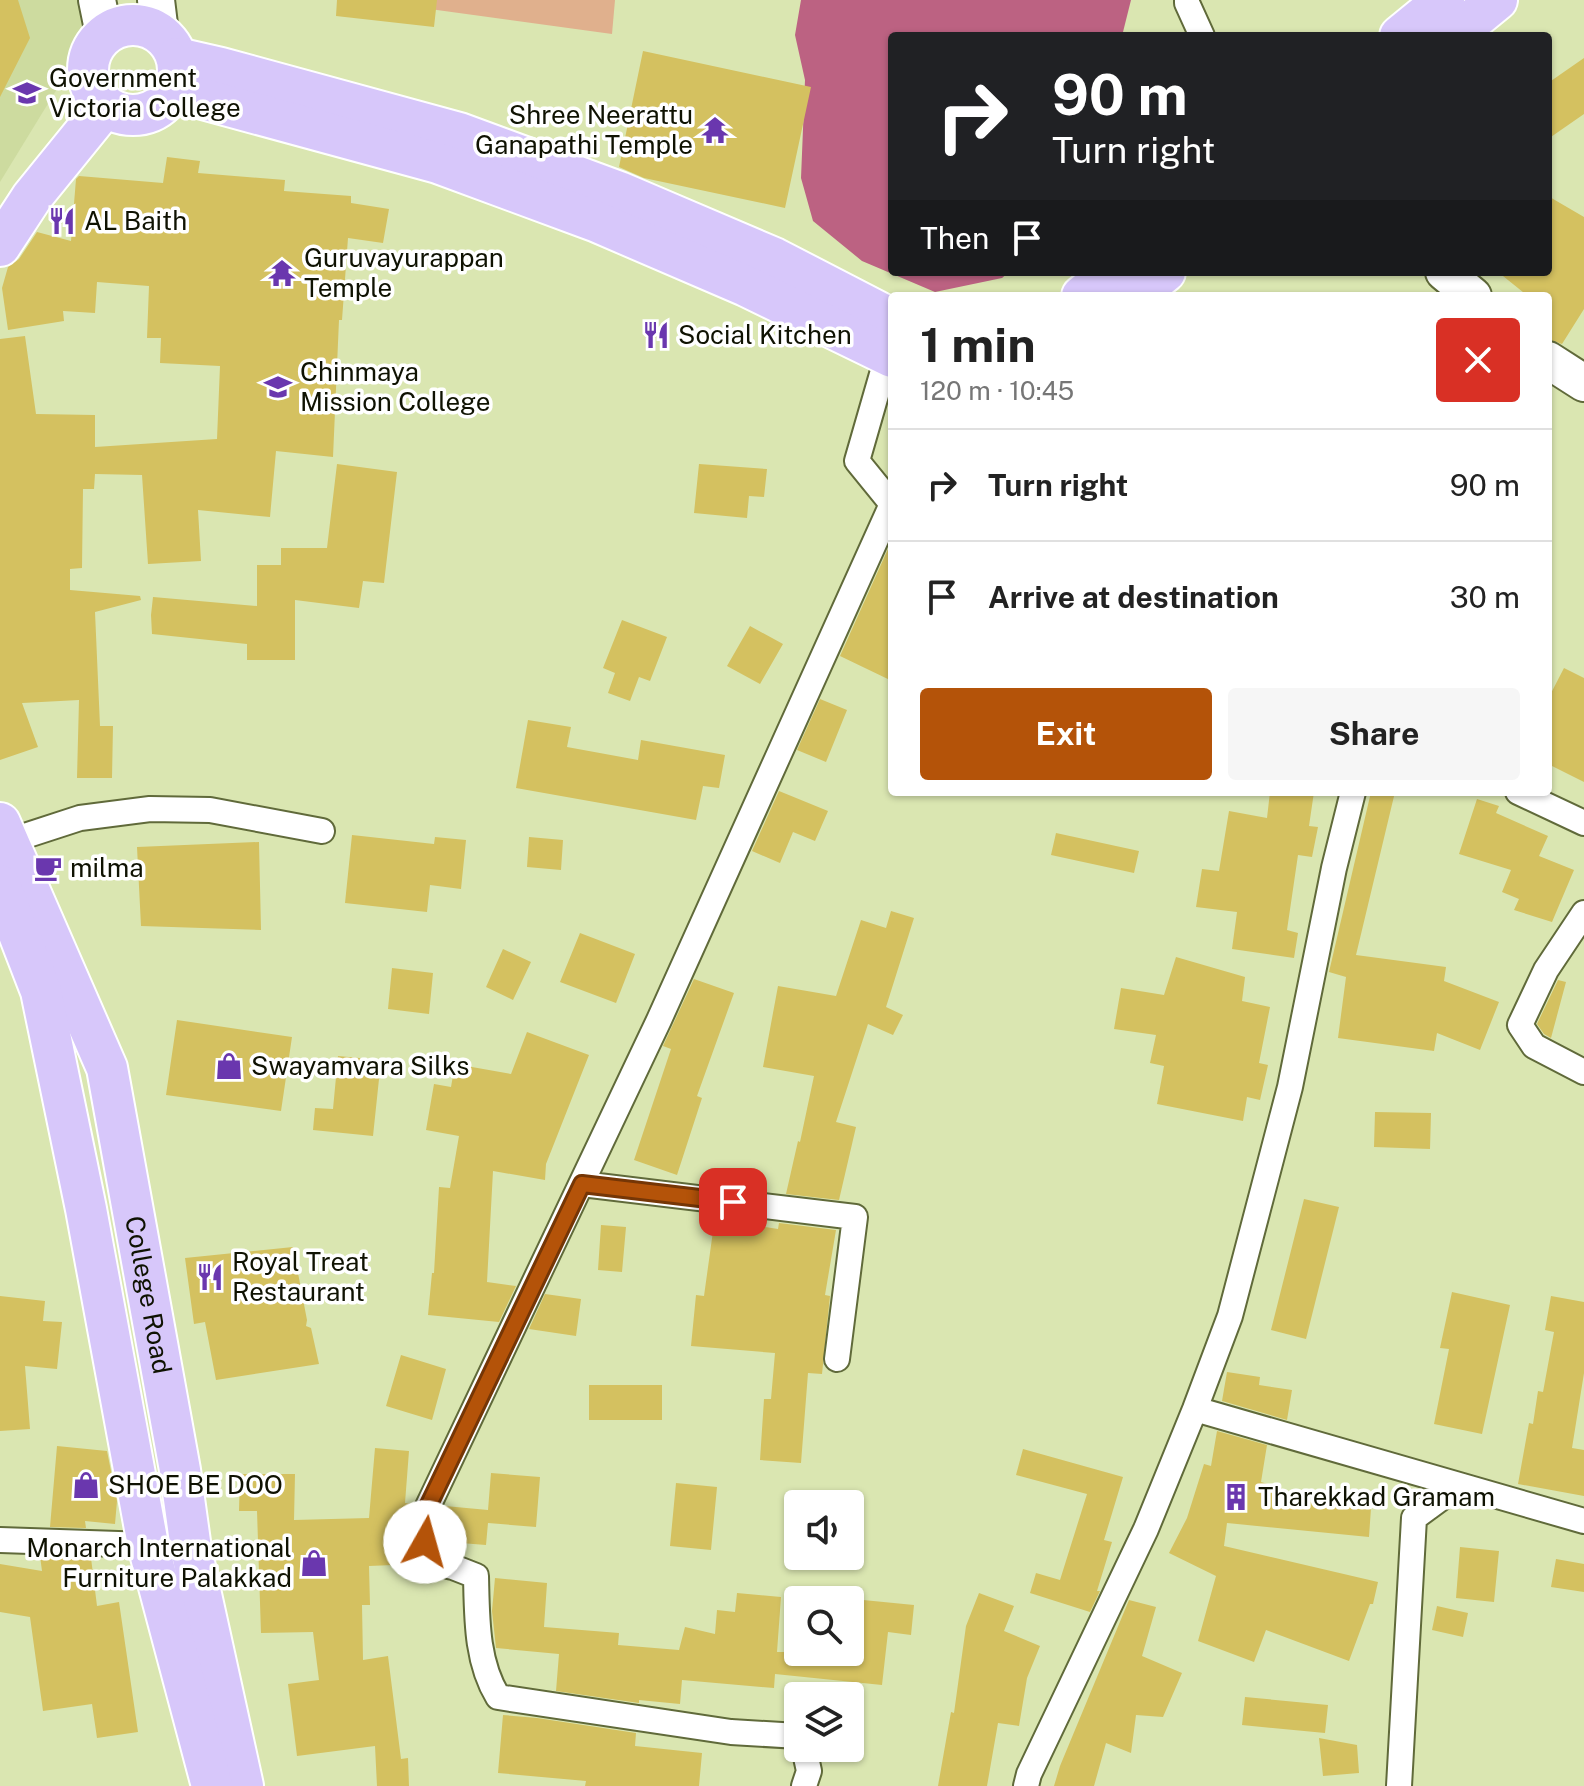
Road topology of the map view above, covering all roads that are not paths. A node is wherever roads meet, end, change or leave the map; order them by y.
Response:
1 (1187, 0) edge
2 (1444, 0) edge
3 (1497, 0) edge
4 (100, 17) edge
5 (1200, 32) edge
6 (1405, 32) edge
7 (1458, 32) edge
8 (166, 46) edge
9 (97, 97) junction
10 (0, 209) edge
11 (0, 246) edge
12 (1107, 276) edge
13 (1160, 276) edge
14 (1449, 276) edge
15 (1087, 292) edge
16 (1140, 292) edge
17 (1468, 292) edge
18 (888, 341) edge
19 (888, 353) edge
20 (1552, 363) edge
21 (1584, 383) edge
22 (888, 499) edge
23 (888, 513) edge
24 (1352, 796) edge
25 (1527, 796) edge
26 (1584, 823) edge
27 (322, 831) dead end
28 (3, 836) edge
29 (3, 903) edge
30 (1584, 913) edge
31 (1584, 1072) edge
32 (582, 1184) junction
33 (837, 1359) dead end
34 (1195, 1409) junction
35 (1459, 1485) junction
36 (1584, 1521) edge
37 (0, 1540) edge
38 (148, 1545) junction
39 (784, 1735) edge
40 (807, 1762) edge
41 (212, 1786) edge
42 (243, 1786) edge
43 (804, 1786) edge
44 (1026, 1786) edge
45 (1399, 1786) edge

1 - 5 street
2 - 6 main road
3 - 7 main road
4 - 8 main road
4 - 9 main road
8 - 9 main road
8 - 18 main road
9 - 10 main road
9 - 11 main road
12 - 15 main road
13 - 16 main road
14 - 17 street
19 - 22 street
20 - 21 street
23 - 32 street
24 - 34 street
25 - 26 street
27 - 28 street
28 - 42 main road, College Road
29 - 38 main road, College Road
30 - 31 street
32 - 33 street
32 - 39 street
34 - 35 street
34 - 44 street
35 - 36 street
35 - 45 street
37 - 38 street
38 - 41 main road, College Road
40 - 43 street

